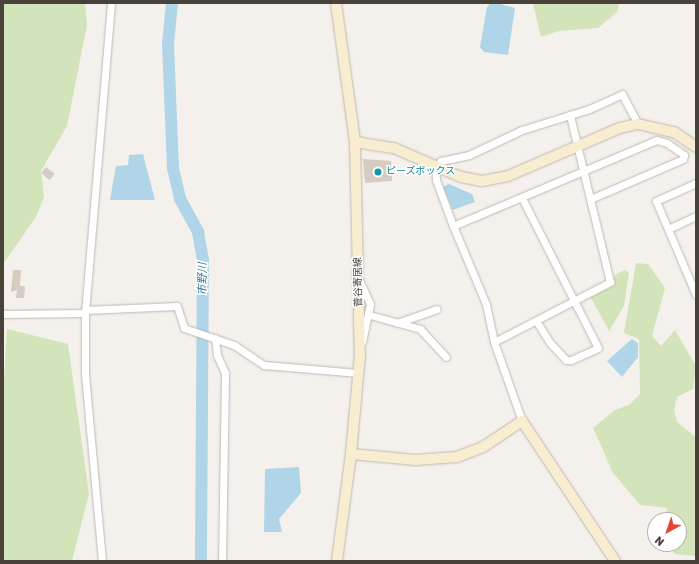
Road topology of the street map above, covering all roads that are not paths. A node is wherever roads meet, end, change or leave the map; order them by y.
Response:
1 (111, 3) edge
2 (336, 3) edge
3 (570, 115) junction
4 (638, 124) junction
5 (355, 142) junction
6 (576, 146) junction
7 (696, 147) edge
8 (435, 166) junction
9 (584, 171) junction
10 (696, 183) edge
11 (522, 198) junction
12 (590, 199) junction
13 (696, 216) edge
14 (453, 226) junction
15 (668, 229) junction
16 (359, 280) junction
17 (696, 295) edge
18 (575, 300) junction
19 (437, 309) dead end
20 (85, 312) junction
21 (3, 314) edge
22 (370, 315) junction
23 (536, 320) junction
24 (397, 323) junction
25 (213, 337) junction
26 (494, 342) junction
27 (360, 350) junction
28 (446, 357) dead end
29 (359, 373) junction
30 (522, 421) junction
31 (351, 454) junction
32 (102, 561) edge
33 (222, 561) edge
34 (337, 561) edge
35 (615, 561) edge

1 - 20 street
2 - 5 street, 菅谷寄居線
3 - 4 street
3 - 6 street
3 - 8 street
4 - 6 street
4 - 7 street
5 - 8 street
5 - 16 street, 菅谷寄居線
6 - 8 street
6 - 9 street
8 - 14 street
9 - 11 street
9 - 12 street
9 - 12 street
10 - 15 street
11 - 14 street
11 - 18 street
12 - 18 street
13 - 15 street
14 - 26 street
15 - 17 street
16 - 22 street
16 - 27 street, 菅谷寄居線
18 - 23 street
18 - 23 street
19 - 24 street
20 - 21 street
20 - 25 street
20 - 32 street
22 - 24 street
22 - 27 street
23 - 26 street
24 - 28 street
25 - 29 street
25 - 33 street
26 - 30 street
27 - 29 street, 菅谷寄居線
29 - 31 street, 菅谷寄居線
30 - 31 street
30 - 35 street
31 - 34 street, 菅谷寄居線

